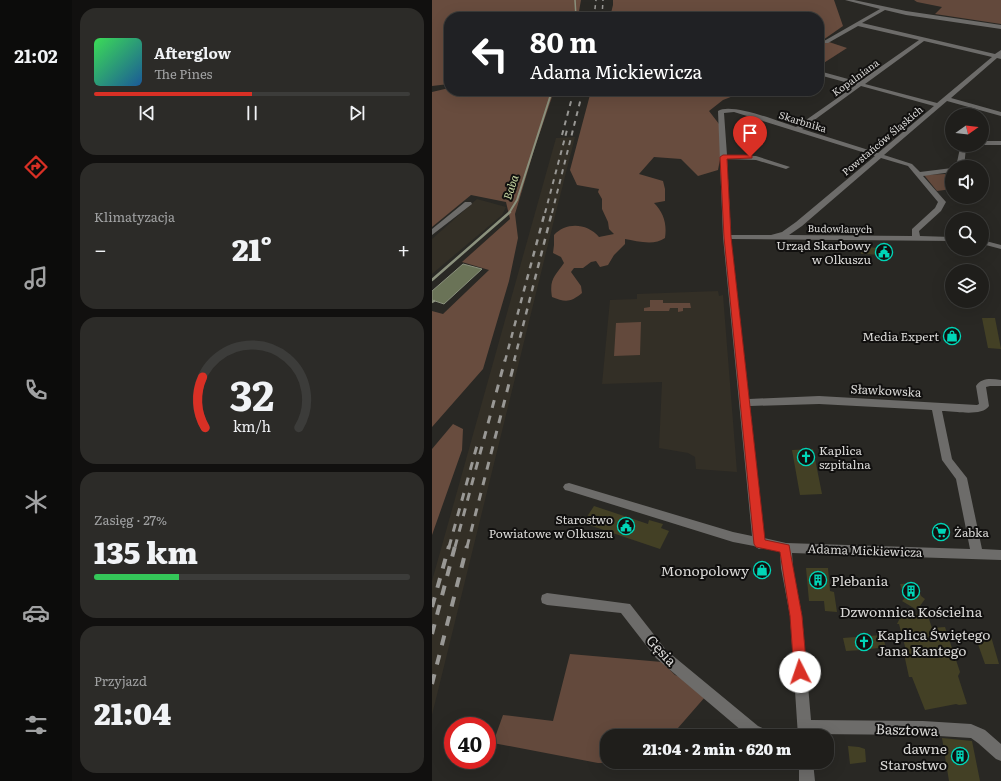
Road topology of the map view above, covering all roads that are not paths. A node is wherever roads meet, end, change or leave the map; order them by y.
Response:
1 (847, 0) edge
2 (883, 9) junction
3 (858, 24) junction
4 (1001, 27) edge
5 (923, 39) junction
6 (826, 42) dead end
7 (999, 55) edge
8 (824, 74) edge
9 (860, 84) junction
10 (946, 99) junction
11 (938, 105) junction
12 (1001, 114) edge
13 (798, 129) junction
14 (989, 143) edge
15 (1001, 143) edge
16 (879, 154) junction
17 (723, 157) junction
18 (786, 167) dead end
19 (945, 171) edge
20 (918, 174) junction
21 (468, 204) dead end
22 (432, 233) edge
23 (728, 237) junction
24 (773, 237) junction
25 (916, 239) junction
26 (945, 239) edge
27 (989, 244) edge
28 (1001, 247) edge
29 (1001, 383) edge
30 (745, 403) junction
31 (936, 406) junction
32 (569, 487) dead end
33 (760, 544) junction
34 (786, 548) junction
35 (977, 554) junction
36 (1001, 555) edge
37 (547, 599) dead end
38 (749, 729) edge
39 (805, 729) edge
40 (834, 730) edge
41 (1001, 754) edge
42 (806, 769) edge
43 (807, 781) edge

1 - 2 street
2 - 3 street
2 - 4 street
3 - 5 street
3 - 6 street
5 - 7 street
5 - 9 street, Kopalniana
7 - 10 street, Powstańców Śląskich
8 - 9 street
9 - 11 street
9 - 13 street, Kopalniana
10 - 11 street, Powstańców Śląskich
10 - 12 street
11 - 16 street, Powstańców Śląskich
13 - 16 street, Skarbnika
13 - 17 street, Skarbnika
14 - 15 street
16 - 20 street, Skarbnika
16 - 24 street, Powstańców Śląskich
17 - 18 street
17 - 23 street
19 - 20 street
20 - 25 street, Skarbnika
21 - 22 street
23 - 24 street, Budowlanych
23 - 30 street
24 - 25 street, Budowlanych
25 - 26 street, Budowlanych
27 - 28 street
29 - 31 street, Sławkowska
30 - 31 street, Sławkowska
30 - 33 street
31 - 35 street
32 - 33 street, Adama Mickiewicza
33 - 34 street, Adama Mickiewicza
34 - 35 street, Adama Mickiewicza
34 - 39 street
35 - 36 street, Adama Mickiewicza
37 - 38 street, Gęsia
40 - 41 street, Basztowa
42 - 43 street

